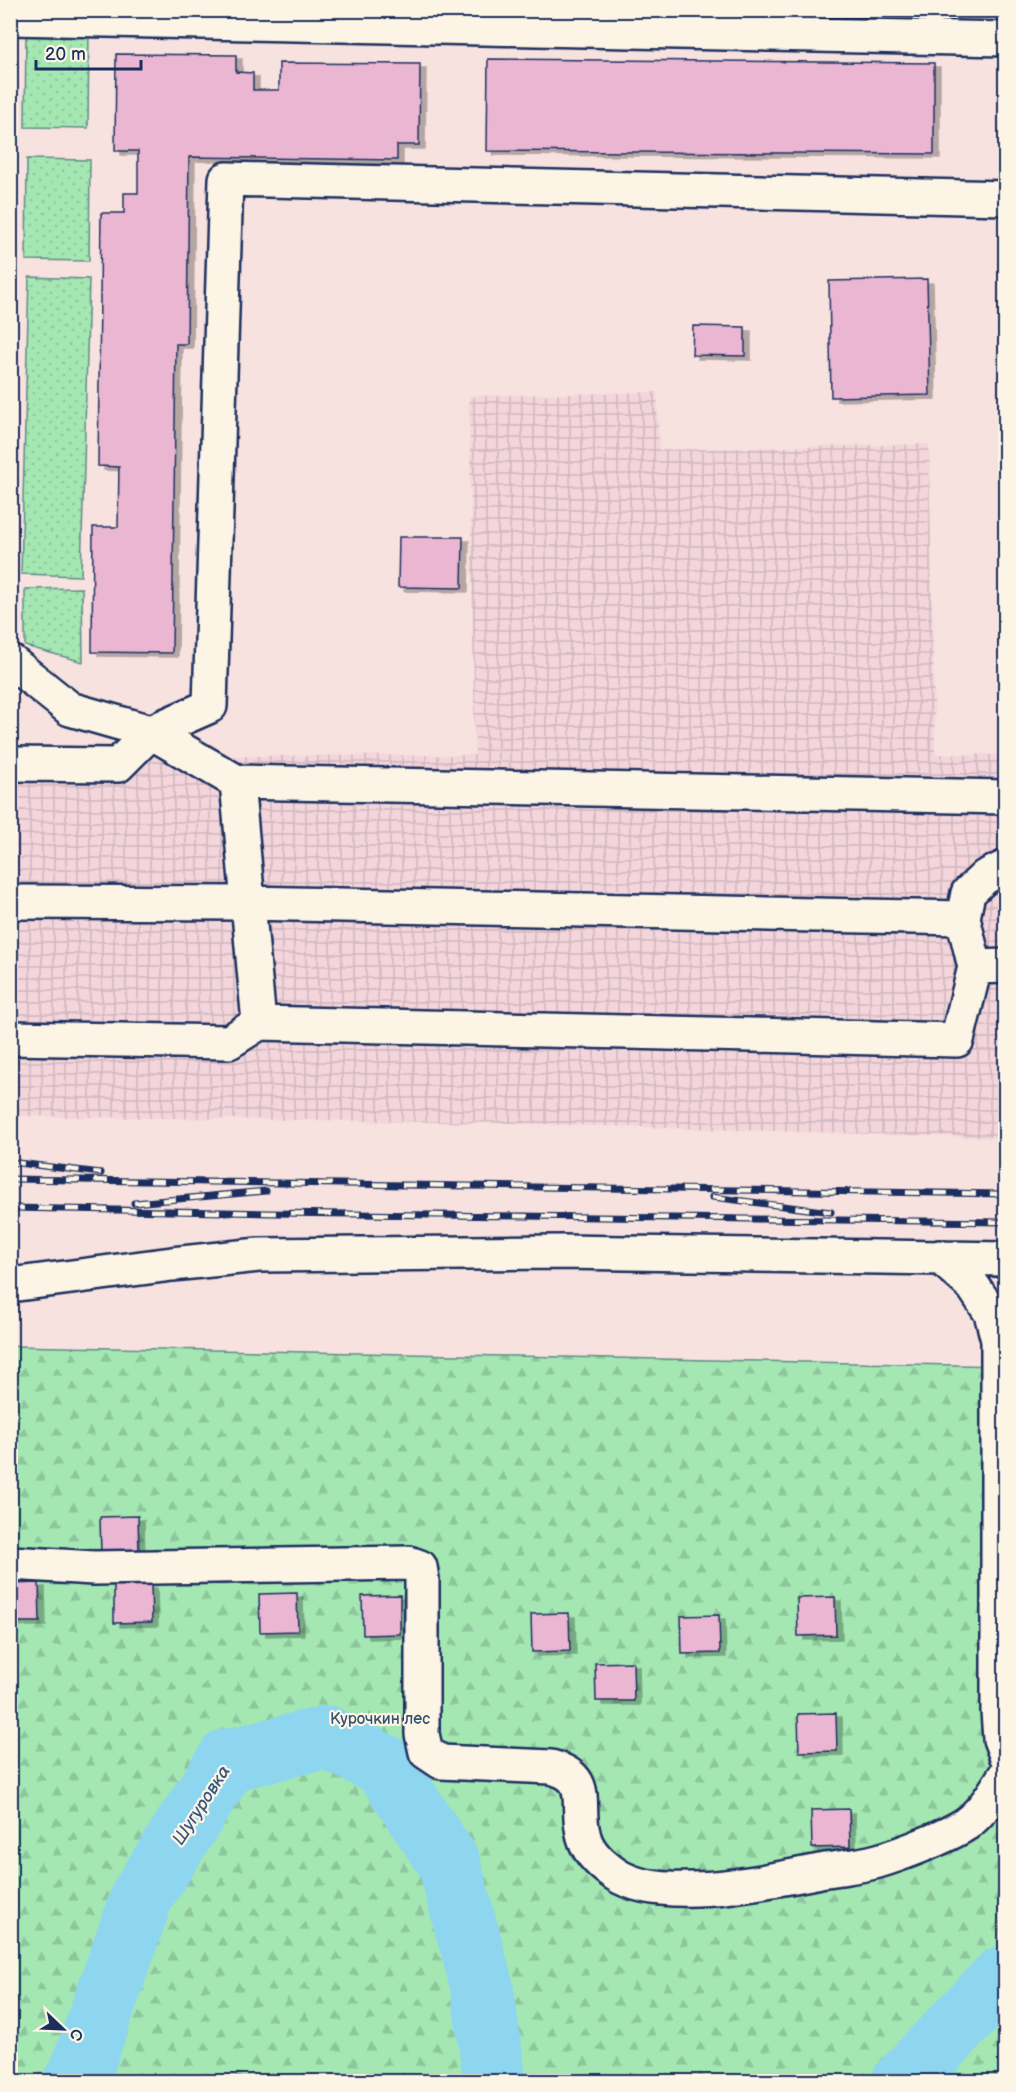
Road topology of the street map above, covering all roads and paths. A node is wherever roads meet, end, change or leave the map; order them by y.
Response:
1 (10, 18) edge
2 (1005, 39) edge
3 (1005, 198) edge
4 (10, 661) edge
5 (151, 732) junction
6 (10, 764) edge
7 (237, 782) junction
8 (1005, 797) edge
9 (1005, 867) edge
10 (10, 902) edge
11 (247, 903) junction
12 (963, 918) junction
13 (990, 966) edge
14 (259, 1023) junction
15 (10, 1038) edge
16 (940, 1257) junction
17 (1005, 1259) edge
18 (10, 1285) edge
19 (1002, 1524) edge
20 (10, 1563) edge
21 (1005, 1755) edge
22 (1005, 1774) edge

1 - 2 street
3 - 5 street
4 - 5 street
5 - 6 street
5 - 7 street
7 - 8 street
7 - 11 street
9 - 12 street
10 - 11 street
11 - 12 street
11 - 14 street
12 - 13 street
13 - 14 street
14 - 15 street
16 - 17 street
16 - 18 street
16 - 19 street
19 - 21 street
20 - 22 street

